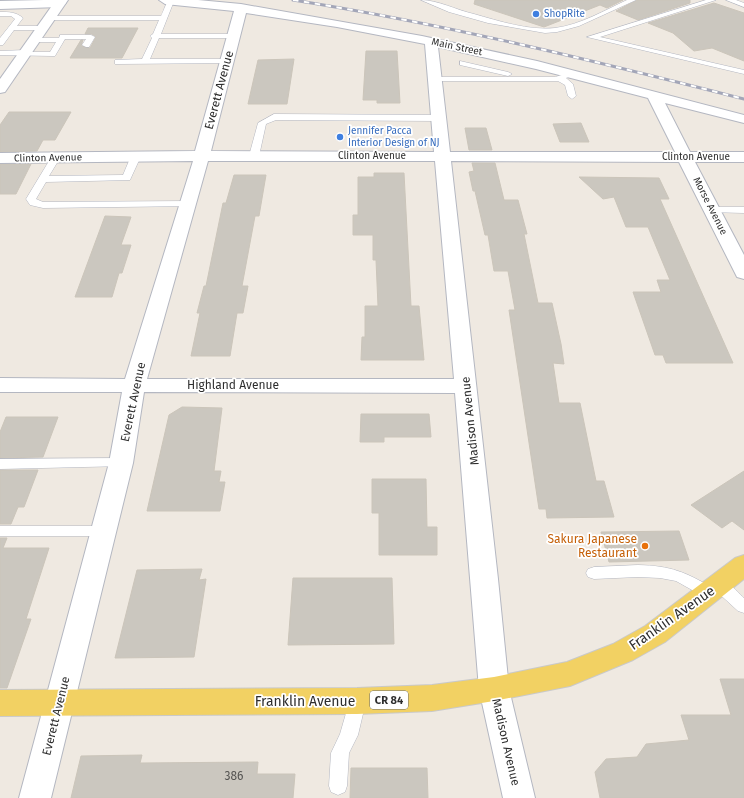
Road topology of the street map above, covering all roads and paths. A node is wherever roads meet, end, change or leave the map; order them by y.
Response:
1 (168, 0) edge
2 (424, 0) edge
3 (633, 0) edge
4 (713, 0) edge
5 (729, 0) edge
6 (61, 2) edge
7 (0, 5) edge
8 (744, 5) edge
9 (241, 8) junction
10 (0, 14) edge
11 (49, 18) junction
12 (162, 18) junction
13 (11, 28) junction
14 (41, 28) junction
15 (154, 36) junction
16 (233, 36) junction
17 (33, 40) junction
18 (60, 40) junction
19 (431, 42) junction
20 (0, 43) edge
21 (86, 45) dead end
22 (24, 53) junction
23 (0, 54) edge
24 (118, 62) dead end
25 (145, 62) junction
26 (226, 62) junction
27 (463, 62) dead end
28 (744, 72) edge
29 (5, 76) edge
30 (566, 76) junction
31 (435, 79) junction
32 (526, 79) junction
33 (0, 89) edge
34 (572, 96) dead end
35 (654, 96) junction
36 (439, 118) junction
37 (744, 119) edge
38 (136, 156) junction
39 (201, 156) junction
40 (254, 156) junction
41 (443, 156) junction
42 (685, 156) junction
43 (744, 157) edge
44 (0, 158) edge
45 (55, 158) junction
46 (42, 179) junction
47 (189, 204) junction
48 (712, 210) junction
49 (744, 210) edge
50 (744, 273) edge
51 (134, 385) junction
52 (1, 386) edge
53 (466, 386) junction
54 (121, 463) junction
55 (0, 464) edge
56 (0, 532) edge
57 (103, 532) junction
58 (744, 565) edge
59 (594, 573) dead end
60 (713, 589) junction
61 (744, 607) edge
62 (494, 689) junction
63 (357, 701) junction
64 (0, 703) edge
65 (59, 703) junction
66 (338, 786) dead end
67 (36, 798) edge
68 (519, 798) edge

1 - 9 street, Main Street
1 - 12 lane
2 - 3 lane
4 - 28 lane
5 - 8 lane
6 - 7 street
6 - 11 street
9 - 16 street, Everett Avenue
9 - 19 street, Main Street
10 - 13 lane
11 - 12 lane
11 - 14 street
12 - 15 lane
13 - 14 lane
13 - 20 lane
14 - 17 street
15 - 16 lane
15 - 25 lane
16 - 26 street, Everett Avenue
17 - 18 lane
17 - 22 street
18 - 21 lane
18 - 22 lane
19 - 30 street, Main Street
19 - 31 street, Madison Avenue
22 - 23 lane
22 - 29 street
24 - 25 lane
25 - 26 lane
26 - 39 street, Everett Avenue
27 - 32 lane
29 - 33 street
30 - 32 lane
30 - 34 lane
30 - 35 street, Main Street
31 - 32 lane
31 - 36 street, Madison Avenue
35 - 37 street, Main Street
35 - 42 street, Morse Avenue
36 - 40 lane
36 - 41 street, Madison Avenue
38 - 39 street, Clinton Avenue
38 - 45 street, Clinton Avenue
38 - 46 lane
39 - 40 street, Clinton Avenue
39 - 47 street, Everett Avenue
40 - 41 street, Clinton Avenue
41 - 42 street, Clinton Avenue
41 - 53 street, Madison Avenue
42 - 43 street, Clinton Avenue
42 - 48 street, Morse Avenue
44 - 45 street, Clinton Avenue
45 - 46 lane
46 - 47 lane
47 - 51 street, Everett Avenue
48 - 49 lane
48 - 50 street, Morse Avenue
51 - 52 street, Highland Avenue
51 - 53 street, Highland Avenue
51 - 54 street, Everett Avenue
53 - 62 street, Madison Avenue
54 - 55 lane
54 - 57 street, Everett Avenue
56 - 57 lane
57 - 65 street, Everett Avenue
58 - 60 main road, Franklin Avenue / CR 84
59 - 60 lane
60 - 61 lane
60 - 62 main road, Franklin Avenue / CR 84
62 - 63 main road, Franklin Avenue / CR 84
62 - 68 street, Madison Avenue
63 - 65 main road, Franklin Avenue / CR 84
63 - 66 lane
64 - 65 main road, Franklin Avenue / CR 84
65 - 67 street, Everett Avenue

